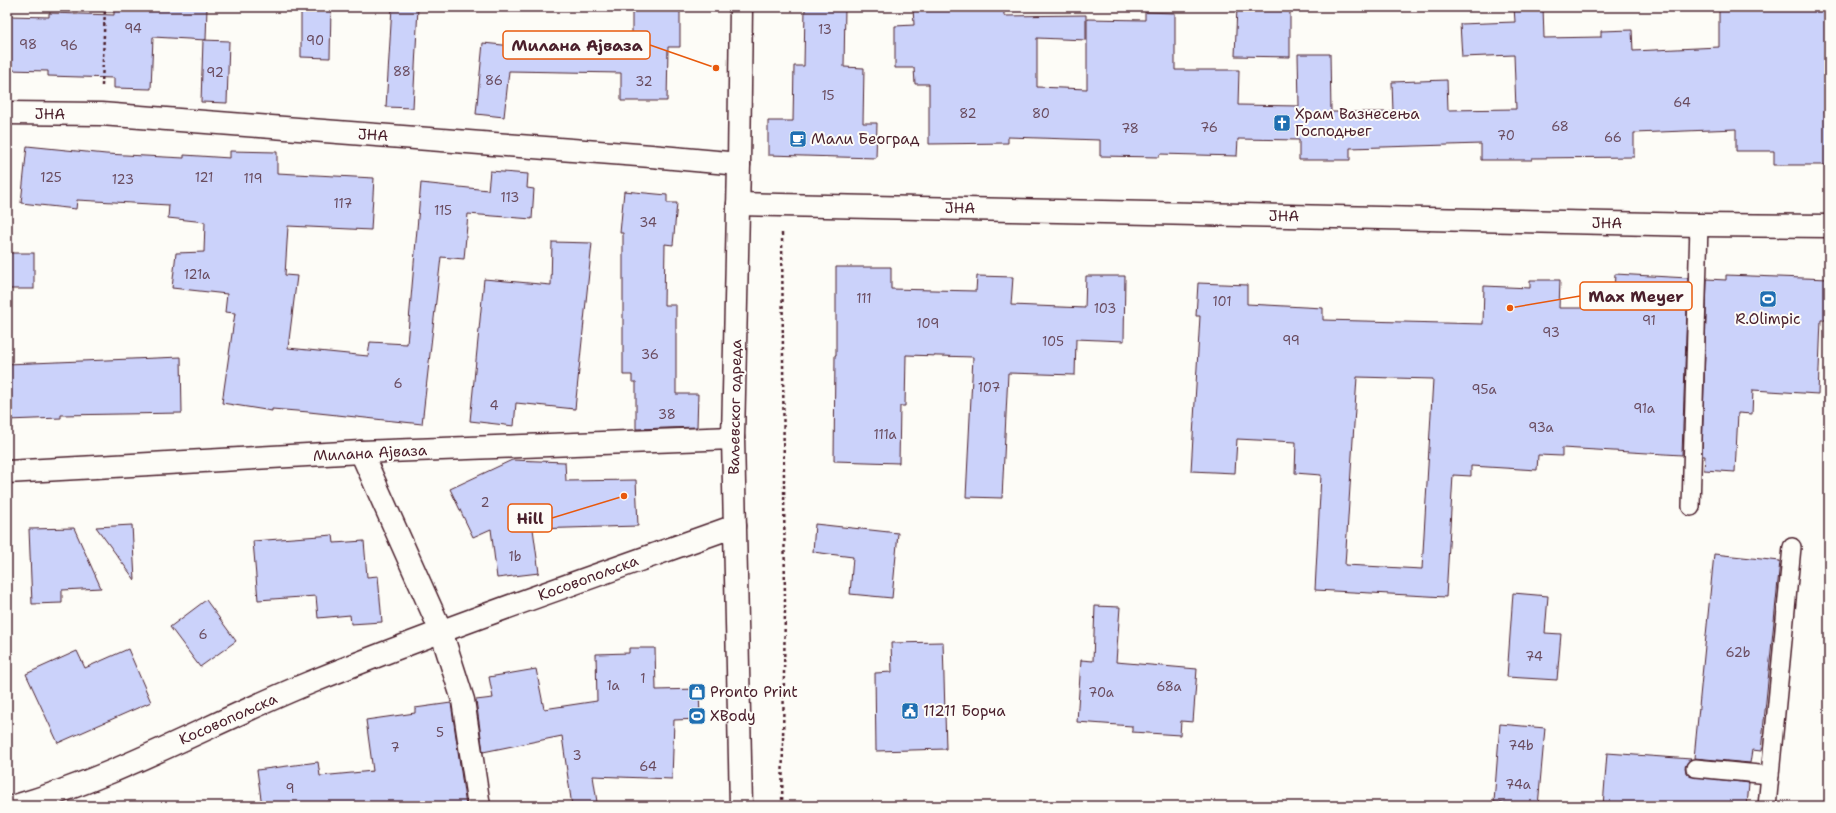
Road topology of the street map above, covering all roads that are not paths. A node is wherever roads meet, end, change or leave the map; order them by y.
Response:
1 (741, 7) edge
2 (7, 113) edge
3 (739, 164) junction
4 (738, 204) junction
5 (1699, 225) junction
6 (1829, 226) edge
7 (733, 438) junction
8 (361, 452) junction
9 (7, 472) edge
10 (1691, 507) dead end
11 (735, 526) junction
12 (1792, 547) dead end
13 (441, 631) junction
14 (1695, 768) dead end
15 (1770, 775) junction
16 (15, 806) edge
17 (480, 806) edge
18 (741, 806) edge
19 (1767, 806) edge

1 - 3 street, Ваљевског одреда
2 - 3 street, ЈНА
3 - 4 street, Ваљевског одреда
4 - 5 street, ЈНА
4 - 7 street, Ваљевског одреда
5 - 6 street, ЈНА
5 - 10 lane
7 - 8 street, Милана Ајваза
7 - 11 street, Ваљевског одреда
8 - 9 street, Милана Ајваза
8 - 13 street
11 - 13 street, Косовопољска
11 - 18 street, Ваљевског одреда
12 - 15 lane
13 - 16 street, Косовопољска
13 - 17 street
14 - 15 lane
15 - 19 lane

